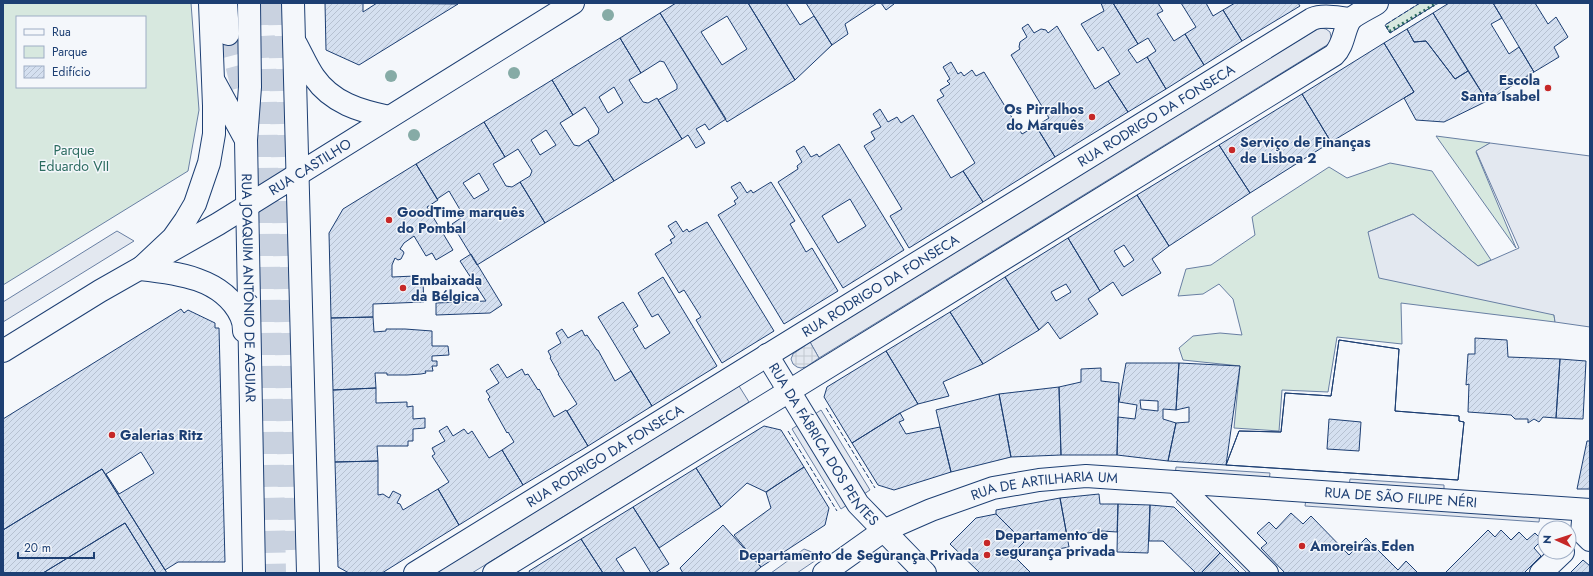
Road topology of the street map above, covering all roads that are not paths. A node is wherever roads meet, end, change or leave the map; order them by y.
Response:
1 (210, 3) edge
2 (226, 3) edge
3 (249, 3) edge
4 (293, 3) edge
5 (573, 3) edge
6 (1377, 3) edge
7 (1350, 19) junction
8 (228, 34) tunnel mouth
9 (294, 42) junction
10 (213, 80) junction
11 (389, 117) junction
12 (246, 140) junction
13 (298, 174) junction
14 (247, 205) junction
15 (140, 269) junction
16 (3, 351) edge
17 (767, 355) junction
18 (249, 360) junction
19 (789, 391) junction
20 (1176, 482) junction
21 (1212, 484) joint
22 (1587, 510) edge
23 (883, 531) junction
24 (1580, 539) edge
25 (1555, 560) edge
26 (254, 573) edge
27 (308, 573) edge
28 (415, 573) edge
29 (494, 573) edge
30 (824, 573) edge
31 (924, 573) edge
32 (1267, 573) edge
33 (1541, 573) edge

1 - 10 main road
2 - 8 main road
3 - 12 main road, RUA JOAQUIM ANTÓNIO DE AGUIAR
4 - 9 main road
5 - 11 main road, RUA CASTILHO
6 - 7 main road
7 - 17 main road, RUA RODRIGO DA FONSECA
7 - 19 main road
9 - 11 main road
9 - 13 main road
10 - 12 main road
10 - 15 main road
11 - 13 main road, RUA CASTILHO
12 - 14 main road, RUA JOAQUIM ANTÓNIO DE AGUIAR
13 - 14 main road, RUA CASTILHO
13 - 27 main road
14 - 15 main road, RUA CASTILHO
14 - 18 main road, RUA JOAQUIM ANTÓNIO DE AGUIAR
15 - 16 main road, RUA CASTILHO
15 - 18 main road
17 - 19 main road, RUA DA FÁBRICA DOS PENTES
17 - 28 main road, RUA RODRIGO DA FONSECA
18 - 26 main road, RUA JOAQUIM ANTÓNIO DE AGUIAR
19 - 23 main road, RUA DA FÁBRICA DOS PENTES
19 - 29 main road
20 - 21 main road, RUA DE ARTILHARIA UM
20 - 23 main road, RUA DE ARTILHARIA UM
20 - 32 main road
21 - 22 main road, RUA DE SÃO FILIPE NÉRI
22 - 24 main road
23 - 30 main road, RUA DE ARTILHARIA UM
23 - 31 main road, RUA DA FÁBRICA DOS PENTES
25 - 33 main road

